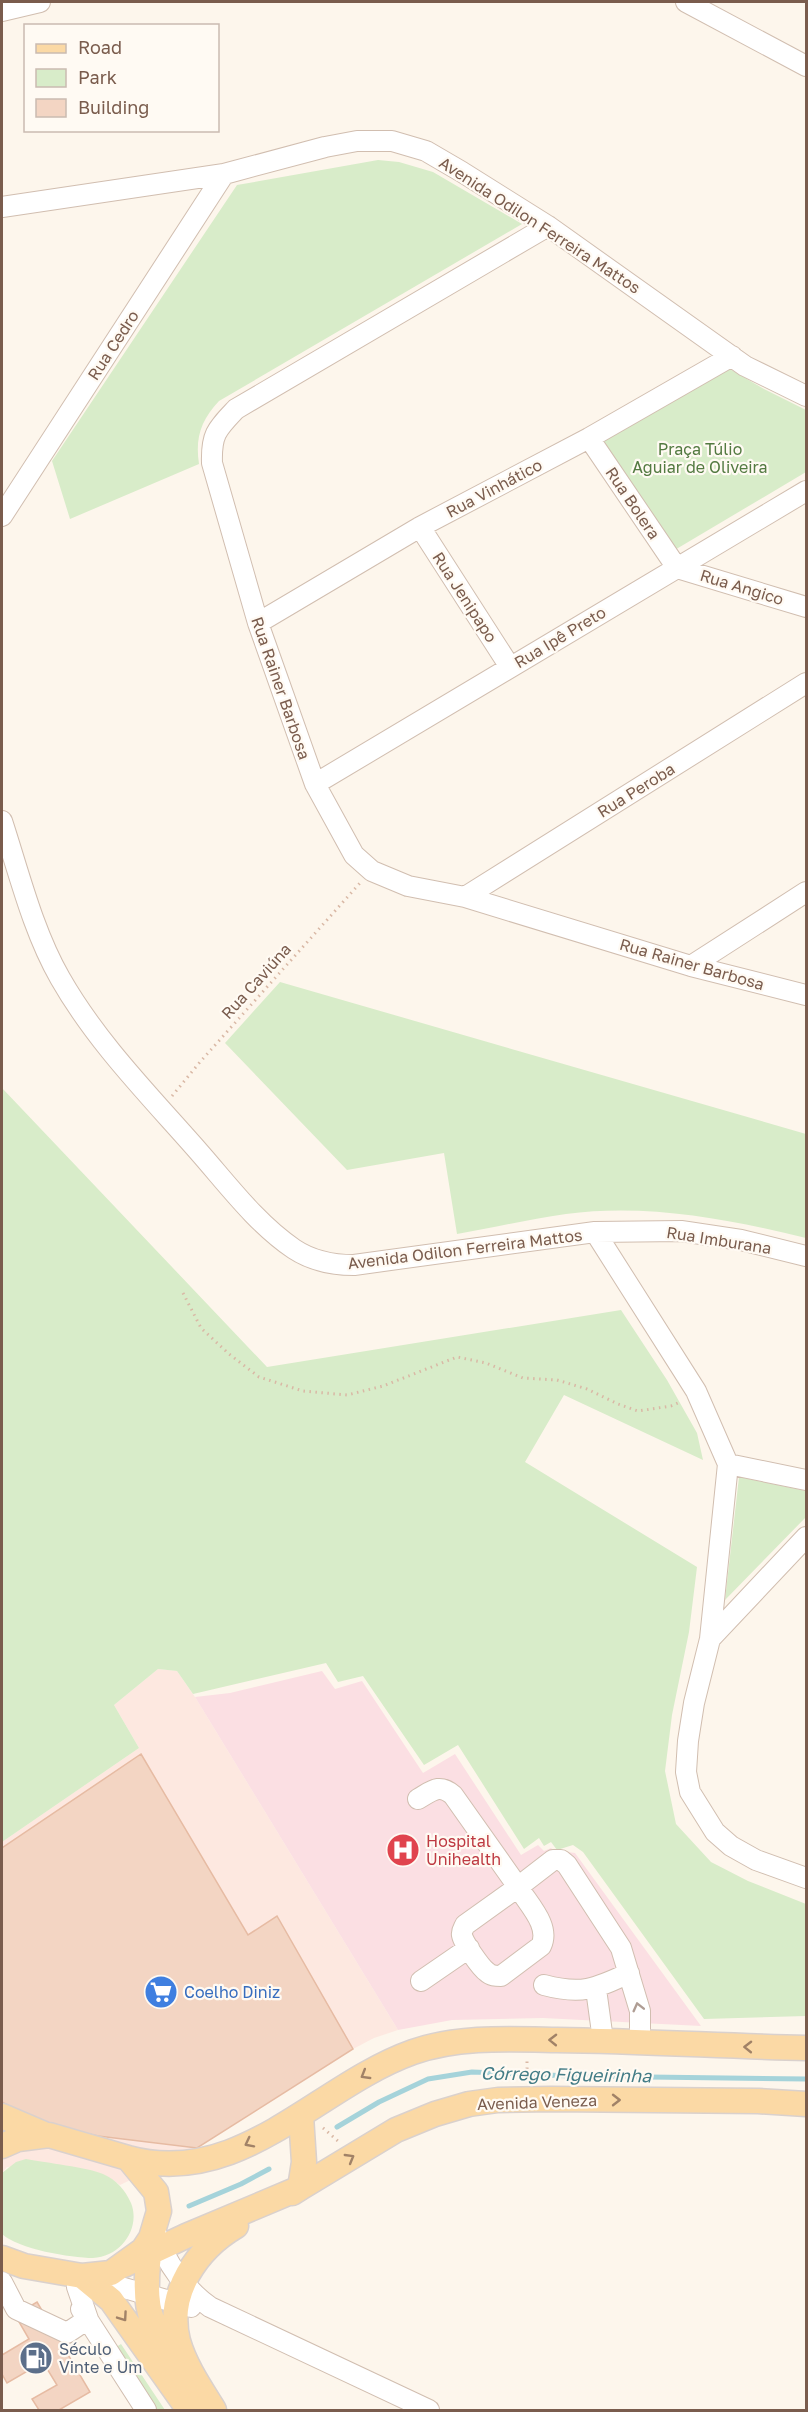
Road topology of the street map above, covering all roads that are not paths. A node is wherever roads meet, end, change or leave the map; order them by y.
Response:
1 (40, 2) edge
2 (686, 2) edge
3 (2, 11) edge
4 (807, 66) edge
5 (224, 174) junction
6 (2, 207) edge
7 (548, 226) junction
8 (732, 356) junction
9 (807, 396) edge
10 (589, 438) junction
11 (807, 491) edge
12 (2, 516) edge
13 (420, 527) junction
14 (677, 568) junction
15 (807, 607) edge
16 (258, 622) junction
17 (510, 667) junction
18 (807, 683) edge
19 (315, 784) junction
20 (2, 821) edge
21 (807, 892) edge
22 (465, 897) junction
23 (691, 966) junction
24 (807, 995) edge
25 (595, 1232) junction
26 (807, 1256) edge
27 (728, 1464) junction
28 (807, 1480) edge
29 (807, 1537) edge
30 (711, 1639) junction
31 (418, 1799) dead end
32 (802, 1873) edge
33 (518, 1887) junction
34 (469, 1948) junction
35 (629, 1973) junction
36 (421, 1980) dead end
37 (544, 1985) dead end
38 (596, 1989) junction
39 (603, 2040) junction
40 (640, 2041) junction
41 (807, 2048) edge
42 (807, 2104) edge
43 (2, 2116) edge
44 (308, 2119) junction
45 (49, 2136) junction
46 (2, 2146) edge
47 (129, 2158) junction
48 (300, 2188) junction
49 (154, 2241) junction
50 (17, 2265) edge
51 (82, 2277) junction
52 (2, 2282) edge
53 (181, 2293) junction
54 (149, 2296) junction
55 (87, 2319) junction
56 (146, 2410) edge
57 (189, 2410) edge
58 (212, 2410) edge
59 (429, 2410) edge

1 - 3 street
2 - 4 street
5 - 6 street, Avenida Odilon Ferreira Mattos
5 - 7 street, Avenida Odilon Ferreira Mattos
5 - 12 street, Rua Cedro
7 - 8 street, Avenida Odilon Ferreira Mattos
7 - 16 street, Rua Rainer Barbosa
8 - 9 street, Avenida Odilon Ferreira Mattos
8 - 10 street, Rua Vinhático
10 - 13 street, Rua Vinhático
10 - 14 street, Rua Bolera
11 - 14 street, Rua Ipê Preto
13 - 16 street, Rua Vinhático
13 - 17 street, Rua Jenipapo
14 - 15 street, Rua Angico
14 - 17 street, Rua Ipê Preto
16 - 19 street, Rua Rainer Barbosa
17 - 19 street, Rua Ipê Preto
18 - 22 street, Rua Peroba
19 - 22 street, Rua Rainer Barbosa
20 - 25 street, Avenida Odilon Ferreira Mattos
21 - 23 street
22 - 23 street, Rua Rainer Barbosa
23 - 24 street, Rua Rainer Barbosa
25 - 26 street, Rua Imburana
25 - 27 street, Avenida Odilon Ferreira Mattos
27 - 28 street
27 - 30 street, Avenida Odilon Ferreira Mattos
29 - 30 street
30 - 32 street, Avenida Odilon Ferreira Mattos
31 - 33 street
33 - 34 street
33 - 34 street
33 - 35 street
34 - 36 street
35 - 38 street
40 -> 35 street
37 - 38 street
38 - 39 street
39 - 40 main road
39 -> 44 main road
41 -> 40 main road
48 -> 42 main road, Avenida Veneza
43 - 45 main road
44 -> 47 main road
44 - 48 main road
45 - 46 main road
45 - 47 main road
47 - 49 main road
48 - 49 main road, Avenida Veneza
48 - 53 main road
49 - 51 main road, Avenida Veneza
49 - 53 street
49 - 54 main road
50 - 51 main road
50 - 55 street
51 - 54 street
51 - 55 street
51 -> 57 main road
52 - 55 street
53 - 54 street
53 - 58 main road
53 - 59 street
54 - 58 main road
55 - 56 street

